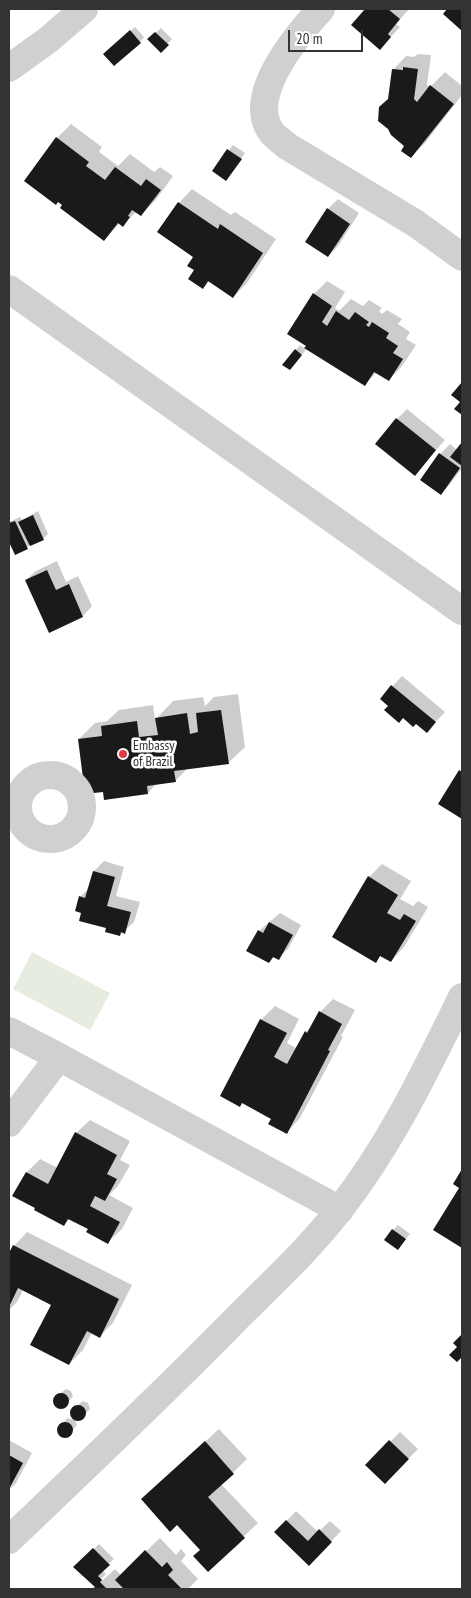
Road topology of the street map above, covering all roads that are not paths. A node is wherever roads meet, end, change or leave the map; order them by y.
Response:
1 (320, 9) edge
2 (80, 10) edge
3 (9, 68) edge
4 (462, 257) edge
5 (9, 289) edge
6 (462, 611) edge
7 (462, 997) edge
8 (9, 1031) edge
9 (59, 1057) junction
10 (9, 1123) edge
11 (340, 1210) junction
12 (9, 1540) edge

1 - 4 street
2 - 3 street
5 - 6 street
7 - 11 street
8 - 9 street
9 - 10 street
9 - 11 street
11 - 12 street

